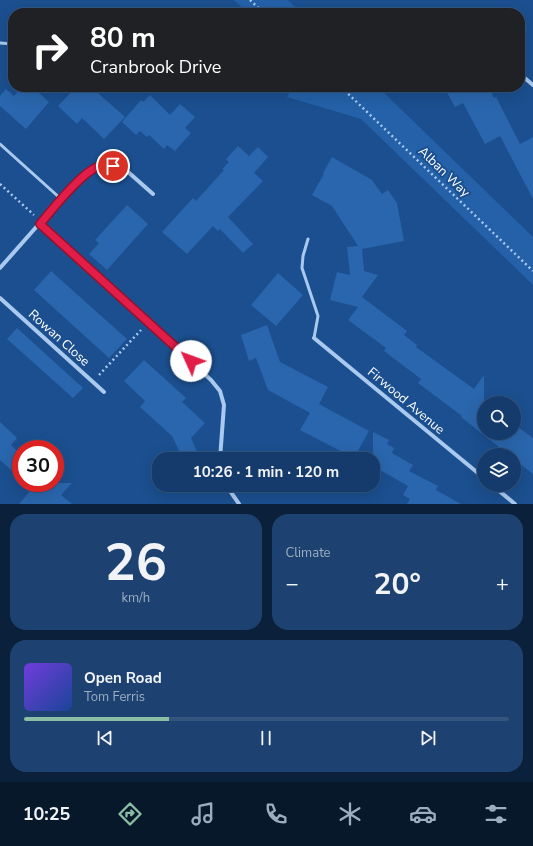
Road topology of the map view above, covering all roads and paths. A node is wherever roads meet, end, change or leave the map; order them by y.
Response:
1 (250, 0) edge
2 (259, 8) edge
3 (525, 78) edge
4 (533, 85) edge
5 (346, 92) edge
6 (0, 144) edge
7 (0, 184) edge
8 (153, 194) dead end
9 (61, 199) junction
10 (41, 223) junction
11 (308, 239) dead end
12 (0, 268) edge
13 (533, 271) edge
14 (0, 298) edge
15 (148, 322) junction
16 (314, 338) joint
17 (93, 382) junction
18 (104, 392) dead end
19 (221, 452) edge
20 (477, 472) edge
21 (231, 492) edge
22 (500, 492) edge
23 (239, 504) edge
24 (515, 504) edge

1 - 2 path
3 - 4 street
5 - 13 path, Alban Way
6 - 9 lane
7 - 10 path
8 - 9 street
9 - 10 street
10 - 12 street
10 - 15 street
11 - 16 lane
14 - 17 street, Rowan Close
15 - 17 path
15 - 19 street
16 - 20 street, Firwood Avenue
17 - 18 street, Rowan Close
21 - 23 street
22 - 24 street

